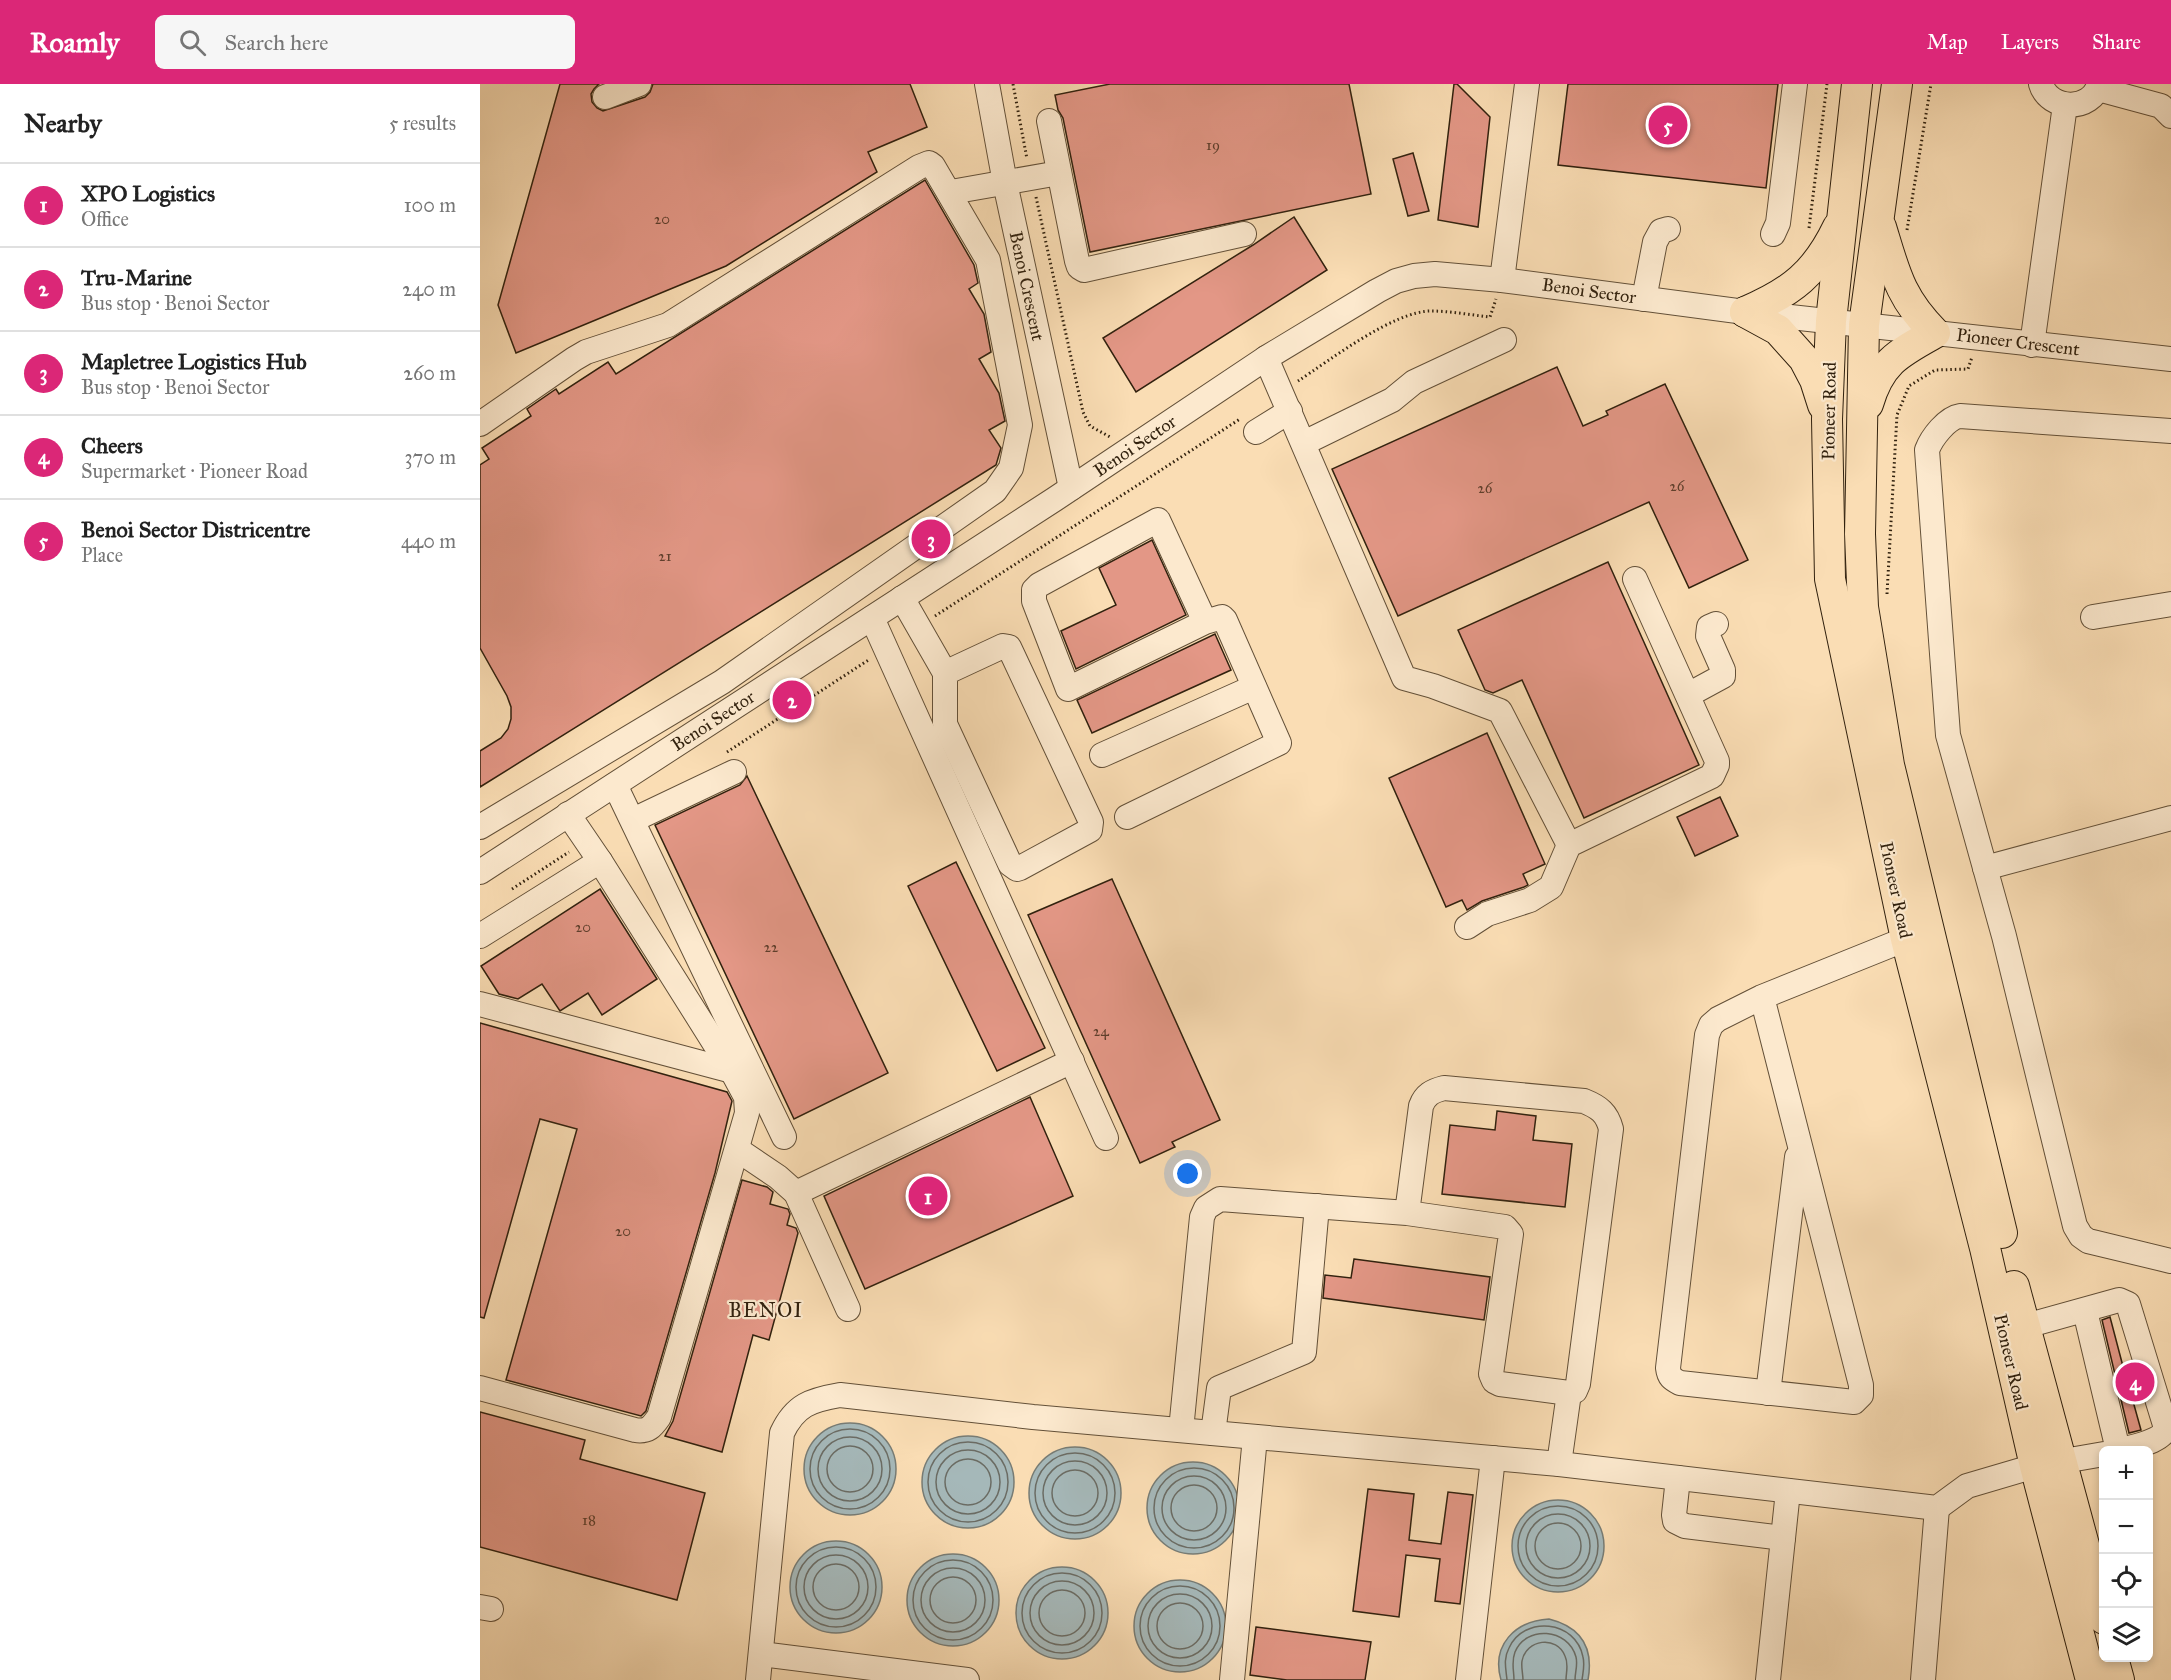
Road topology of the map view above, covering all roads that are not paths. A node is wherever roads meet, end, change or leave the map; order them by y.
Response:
1 (639, 84) edge
2 (987, 84) edge
3 (1527, 84) edge
4 (1795, 84) edge
5 (1857, 84) edge
6 (1897, 84) edge
7 (2041, 84) edge
8 (2098, 86) edge
9 (605, 97) dead end
10 (2065, 105) junction
11 (2171, 117) edge
12 (1049, 121) dead end
13 (1059, 173) junction
14 (1005, 183) junction
15 (951, 192) junction
16 (1844, 216) junction
17 (1878, 219) junction
18 (1668, 229) dead end
19 (1244, 234) dead end
20 (1773, 234) dead end
21 (1502, 280) junction
22 (1644, 299) junction
23 (1746, 312) junction
24 (1831, 321) junction
25 (1864, 325) junction
26 (1935, 333) junction
27 (1504, 340) dead end
28 (2032, 345) junction
29 (1266, 358) junction
30 (2171, 359) edge
31 (1286, 401) junction
32 (1827, 418) junction
33 (480, 424) edge
34 (1248, 425) road end
35 (2171, 431) edge
36 (1862, 439) junction
37 (1304, 444) junction
38 (1071, 488) junction
39 (1635, 579) dead end
40 (902, 598) junction
41 (2171, 604) edge
42 (2092, 617) dead end
43 (872, 618) junction
44 (1205, 622) junction
45 (1716, 624) dead end
46 (945, 673) junction
47 (1254, 687) junction
48 (1688, 695) junction
49 (1102, 755) dead end
50 (728, 764) road end
51 (615, 785) junction
52 (568, 814) junction
53 (1127, 817) dead end
54 (2171, 818) edge
55 (633, 820) junction
56 (480, 827) edge
57 (1569, 845) junction
58 (600, 861) junction
59 (1985, 868) junction
60 (480, 872) edge
61 (1467, 927) dead end
62 (1916, 930) junction
63 (480, 936) edge
64 (1762, 997) junction
65 (480, 1004) edge
66 (1072, 1061) junction
67 (732, 1071) junction
68 (784, 1137) dead end
69 (1106, 1138) dead end
70 (1799, 1142) junction
71 (738, 1150) junction
72 (796, 1193) junction
73 (1317, 1206) junction
74 (1407, 1213) junction
75 (2171, 1261) edge
76 (848, 1309) dead end
77 (2085, 1311) junction
78 (2014, 1330) junction
79 (480, 1388) edge
80 (1569, 1393) junction
81 (1768, 1393) junction
82 (1181, 1430) junction
83 (1213, 1433) junction
84 (1255, 1437) junction
85 (2119, 1446) edge
86 (2133, 1446) edge
87 (2099, 1455) edge
88 (1493, 1458) junction
89 (2049, 1463) junction
90 (1559, 1464) junction
91 (1678, 1478) junction
92 (1788, 1491) junction
93 (1937, 1508) junction
94 (1783, 1538) junction
95 (2099, 1608) edge
96 (761, 1654) junction
97 (2115, 1662) edge
98 (758, 1680) edge
99 (967, 1680) edge
100 (1232, 1680) edge
101 (1468, 1680) edge
102 (1767, 1680) edge
103 (1923, 1680) edge
104 (2091, 1680) edge
105 (2119, 1680) edge

1 - 9 street
2 - 14 street, Benoi Crescent
3 - 21 street
4 - 20 street
5 - 16 main road, Pioneer Road
6 - 17 main road, Pioneer Road
7 - 10 street
8 - 10 street
8 - 11 street
10 - 28 street
12 - 13 street
13 - 14 street
13 - 19 street
14 - 15 street
14 - 38 street, Benoi Crescent
15 - 33 street
15 - 56 street
16 - 23 main road
16 - 24 main road, Pioneer Road
17 - 25 main road, Pioneer Road
17 - 26 main road
18 - 22 street
21 - 22 street, Benoi Sector
21 - 29 street, Benoi Sector
22 - 23 street, Benoi Sector
23 - 24 street, Benoi Sector
23 - 32 main road
24 - 25 street, Benoi Sector
24 - 32 main road, Pioneer Road
25 - 26 street, Pioneer Crescent
25 - 36 main road, Pioneer Road
26 - 28 street, Pioneer Crescent
26 - 36 main road
27 - 37 street
28 - 30 street, Pioneer Crescent
29 - 31 street
29 - 38 street, Benoi Sector
31 - 34 street
31 - 37 street
32 - 62 main road, Pioneer Road
35 - 59 street
36 - 62 main road, Pioneer Road
37 - 57 street
38 - 40 street, Benoi Sector
39 - 48 street
40 - 43 street, Benoi Sector
40 - 46 street
41 - 42 street
43 - 51 street, Benoi Sector
43 - 66 street
44 - 44 street
44 - 47 street
45 - 48 street
46 - 46 street
47 - 49 street
47 - 53 street
48 - 57 street
50 - 55 street
51 - 52 street, Benoi Sector
51 - 55 street
52 - 58 street
52 - 60 street, Benoi Sector
54 - 59 street
55 - 68 street
57 - 61 street
58 - 63 street
58 - 67 street
59 - 75 street
62 - 64 street
62 - 78 main road, Pioneer Road
64 - 70 street
64 - 81 street
65 - 67 street
66 - 69 street
66 - 72 street
67 - 71 street
70 - 81 street
70 - 81 street
71 - 72 street
71 - 79 street
72 - 76 street
73 - 74 street
73 - 82 street
73 - 83 street
74 - 80 street
74 - 80 street
77 - 78 street
77 - 85 street
77 - 86 street
78 - 89 main road, Pioneer Road
80 - 90 street
82 - 83 street
82 - 96 street
83 - 84 street
84 - 88 street
84 - 100 street
87 - 89 street
88 - 90 street
88 - 101 street
89 - 93 street
89 - 95 main road, Pioneer Road
89 - 104 main road, Pioneer Road
90 - 91 street
91 - 92 street
91 - 94 street
92 - 93 street
92 - 94 street
93 - 103 street
94 - 102 street
96 - 98 street
96 - 99 street
97 - 105 main road

